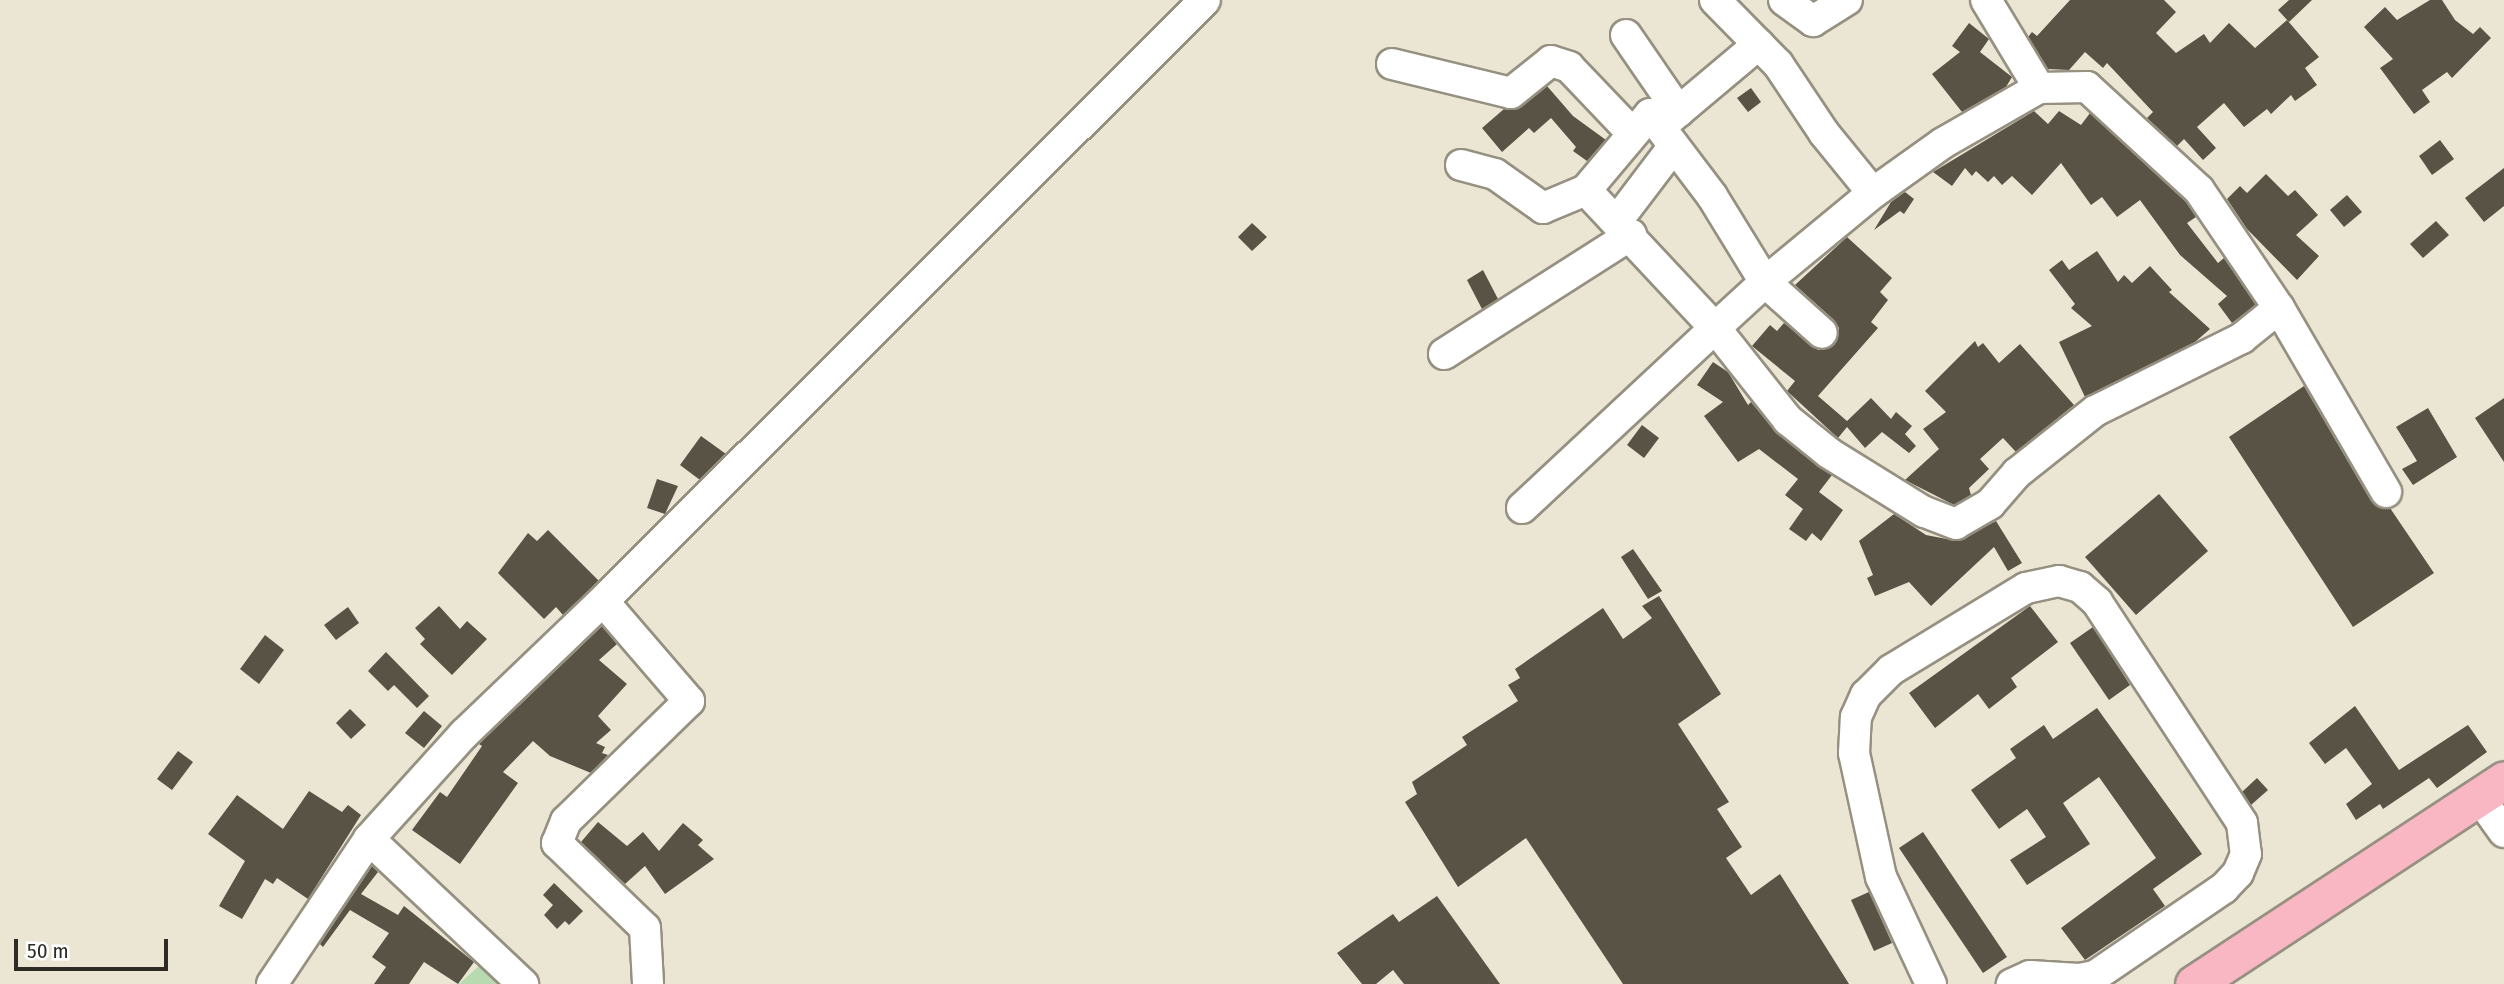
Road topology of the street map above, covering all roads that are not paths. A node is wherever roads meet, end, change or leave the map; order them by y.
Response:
1 (1205, 0) edge
2 (1715, 0) edge
3 (1847, 0) edge
4 (1986, 0) edge
5 (1788, 4) edge
6 (1626, 35) dead end
7 (1755, 41) junction
8 (1392, 64) dead end
9 (2039, 88) junction
10 (1661, 130) junction
11 (1461, 164) dead end
12 (1586, 190) junction
13 (1873, 193) junction
14 (1624, 228) junction
15 (1765, 282) junction
16 (2279, 308) junction
17 (1715, 328) junction
18 (1822, 333) dead end
19 (1444, 354) dead end
20 (2386, 492) dead end
21 (1522, 508) dead end
22 (603, 601) junction
23 (2492, 788) edge
24 (2504, 832) edge
25 (369, 839) junction
26 (2045, 980) edge
27 (272, 984) edge
28 (523, 984) edge
29 (648, 984) edge
30 (1931, 984) edge
31 (2012, 984) edge
32 (2194, 984) edge

1 - 22 street
2 - 7 street
3 - 5 street
4 - 9 street
5 - 7 street
6 - 10 street
7 - 10 street
7 - 13 street
8 - 10 street
9 - 13 street
9 - 16 street
10 - 12 street
10 - 14 street
10 - 15 street
11 - 12 street
12 - 14 street
13 - 15 street
14 - 17 street
14 - 19 street
15 - 17 street
15 - 18 street
16 - 17 street
16 - 20 street
17 - 21 street
22 - 25 street
22 - 29 street
23 - 24 street
23 - 32 main road
25 - 27 street
25 - 28 street
26 - 30 street
26 - 31 street

